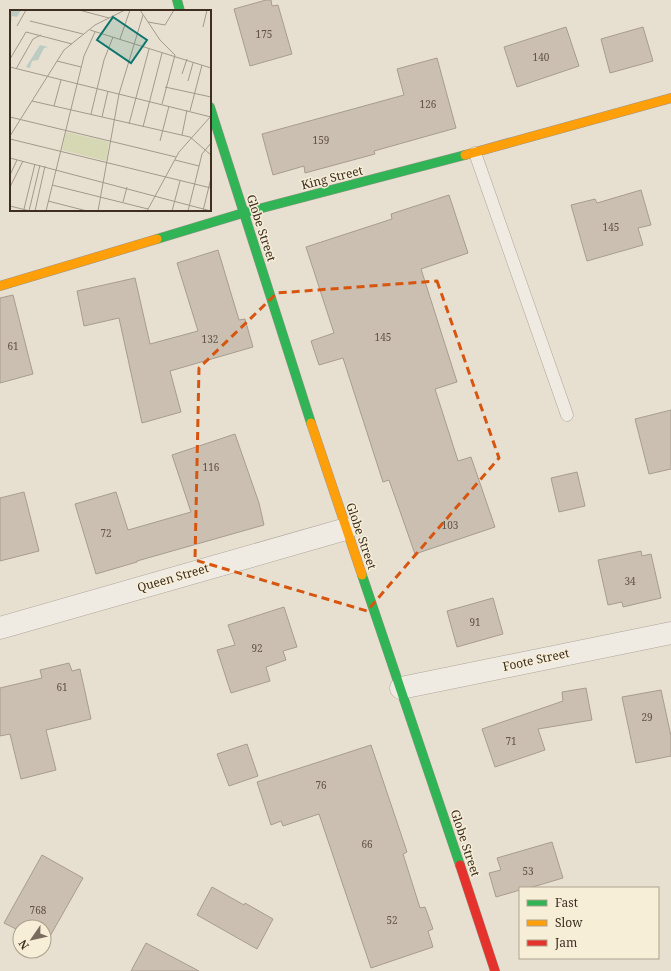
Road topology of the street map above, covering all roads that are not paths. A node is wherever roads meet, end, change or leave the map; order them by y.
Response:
1 (177, 0) edge
2 (180, 10) edge
3 (671, 98) edge
4 (211, 110) edge
5 (475, 153) junction
6 (243, 213) junction
7 (0, 286) edge
8 (567, 415) dead end
9 (346, 529) junction
10 (0, 628) edge
11 (671, 633) edge
12 (401, 688) junction
13 (495, 971) edge

1 - 2 main road
3 - 5 main road, King Street
4 - 6 main road, Globe Street
5 - 6 main road, King Street
5 - 8 lane
6 - 7 main road, King Street
6 - 9 main road, Globe Street
9 - 10 street, Queen Street
9 - 12 main road, Globe Street
11 - 12 street, Foote Street
12 - 13 main road, Globe Street

